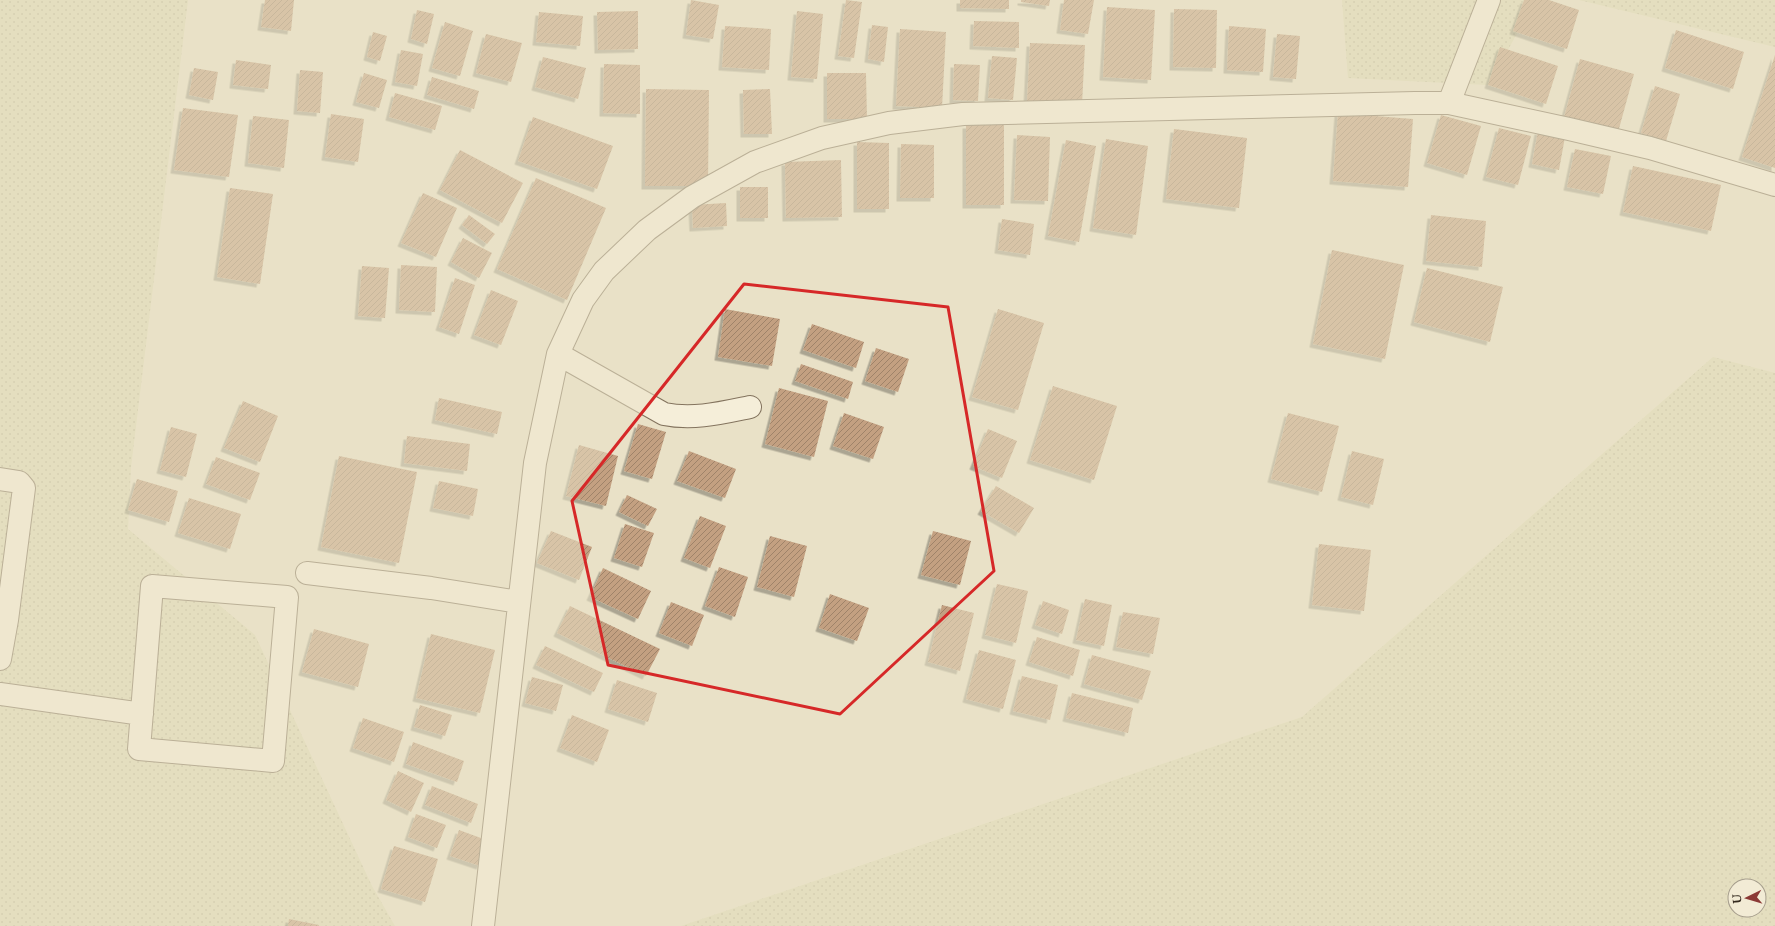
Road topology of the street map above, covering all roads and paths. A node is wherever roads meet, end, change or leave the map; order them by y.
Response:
1 (1488, 0) edge
2 (1449, 103) junction
3 (1775, 185) edge
4 (558, 354) junction
5 (750, 407) dead end
6 (0, 479) edge
7 (307, 573) dead end
8 (519, 602) junction
9 (4, 619) edge
10 (0, 659) edge
11 (0, 694) edge
12 (142, 714) junction
13 (484, 926) edge

1 - 2 street
2 - 3 street
2 - 4 street
4 - 5 street
4 - 8 street
6 - 9 street
7 - 8 street
8 - 13 street
9 - 10 street
11 - 12 street
12 - 12 street

